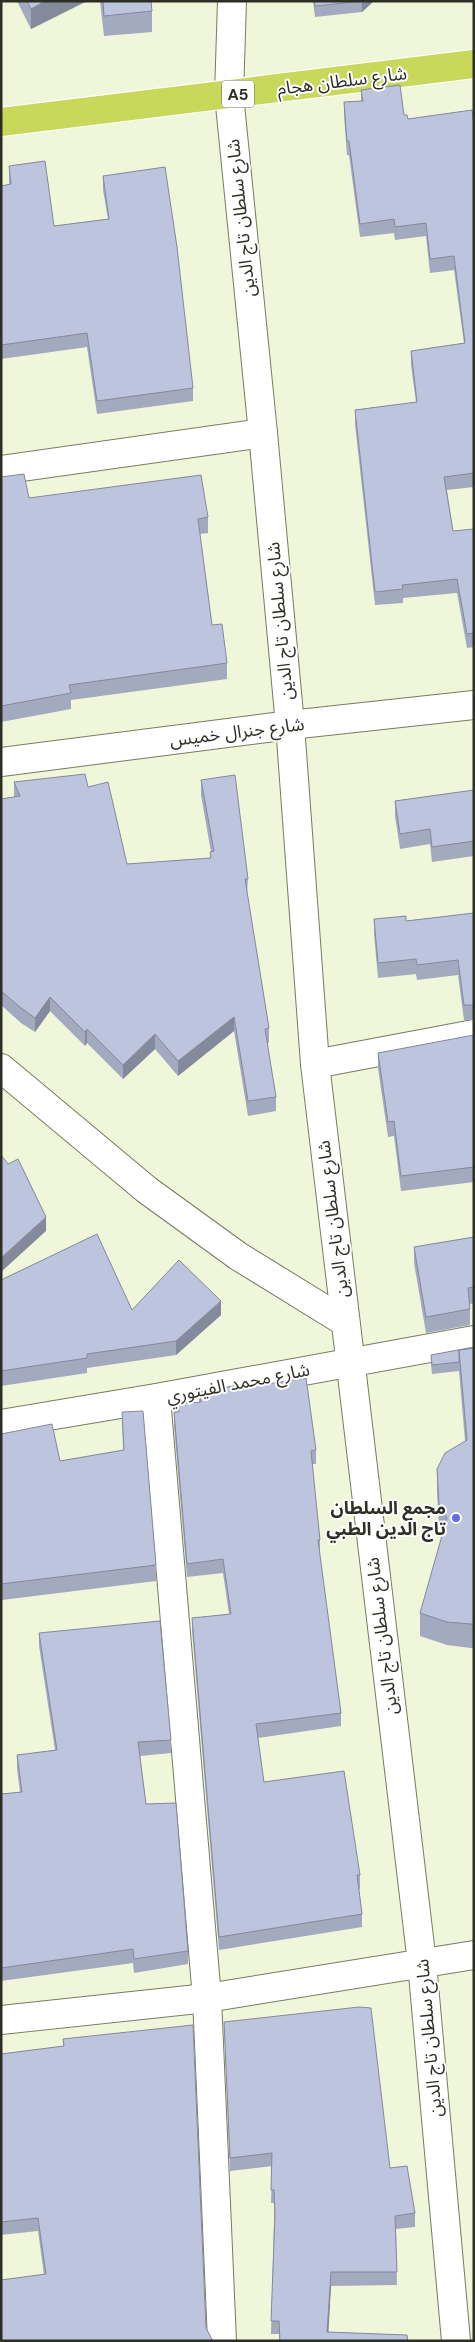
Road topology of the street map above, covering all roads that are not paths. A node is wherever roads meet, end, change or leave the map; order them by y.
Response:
1 (232, 1) edge
2 (474, 64) edge
3 (229, 95) junction
4 (1, 122) edge
5 (263, 433) junction
6 (1, 470) edge
7 (474, 705) edge
8 (290, 725) junction
9 (1, 762) edge
10 (474, 1034) edge
11 (315, 1064) junction
12 (1, 1068) edge
13 (345, 1322) junction
14 (474, 1340) edge
15 (349, 1362) junction
16 (156, 1398) junction
17 (1, 1424) edge
18 (474, 1955) edge
19 (422, 1963) junction
20 (207, 1998) junction
21 (1, 2020) edge
22 (222, 2341) edge
23 (456, 2341) edge

1 - 3 street, شارع سلطان تاج الدين
2 - 3 highway, شارع سلطان هجام / A5
3 - 4 highway, شارع سلطان هجام / A5
3 - 5 street, شارع سلطان تاج الدين
5 - 6 street
5 - 8 street, شارع سلطان تاج الدين
7 - 8 street, شارع جنرال خميس
8 - 9 street, شارع جنرال خميس
8 - 11 street, شارع سلطان تاج الدين
10 - 11 street
11 - 13 street, شارع سلطان تاج الدين
12 - 13 street
13 - 15 street, شارع سلطان تاج الدين
14 - 15 street, شارع محمد الفيتوري
15 - 16 street, شارع محمد الفيتوري
15 - 19 street, شارع سلطان تاج الدين
16 - 17 street, شارع محمد الفيتوري
16 - 20 street
18 - 19 street
19 - 20 street
19 - 23 street, شارع سلطان تاج الدين
20 - 21 street
20 - 22 street

